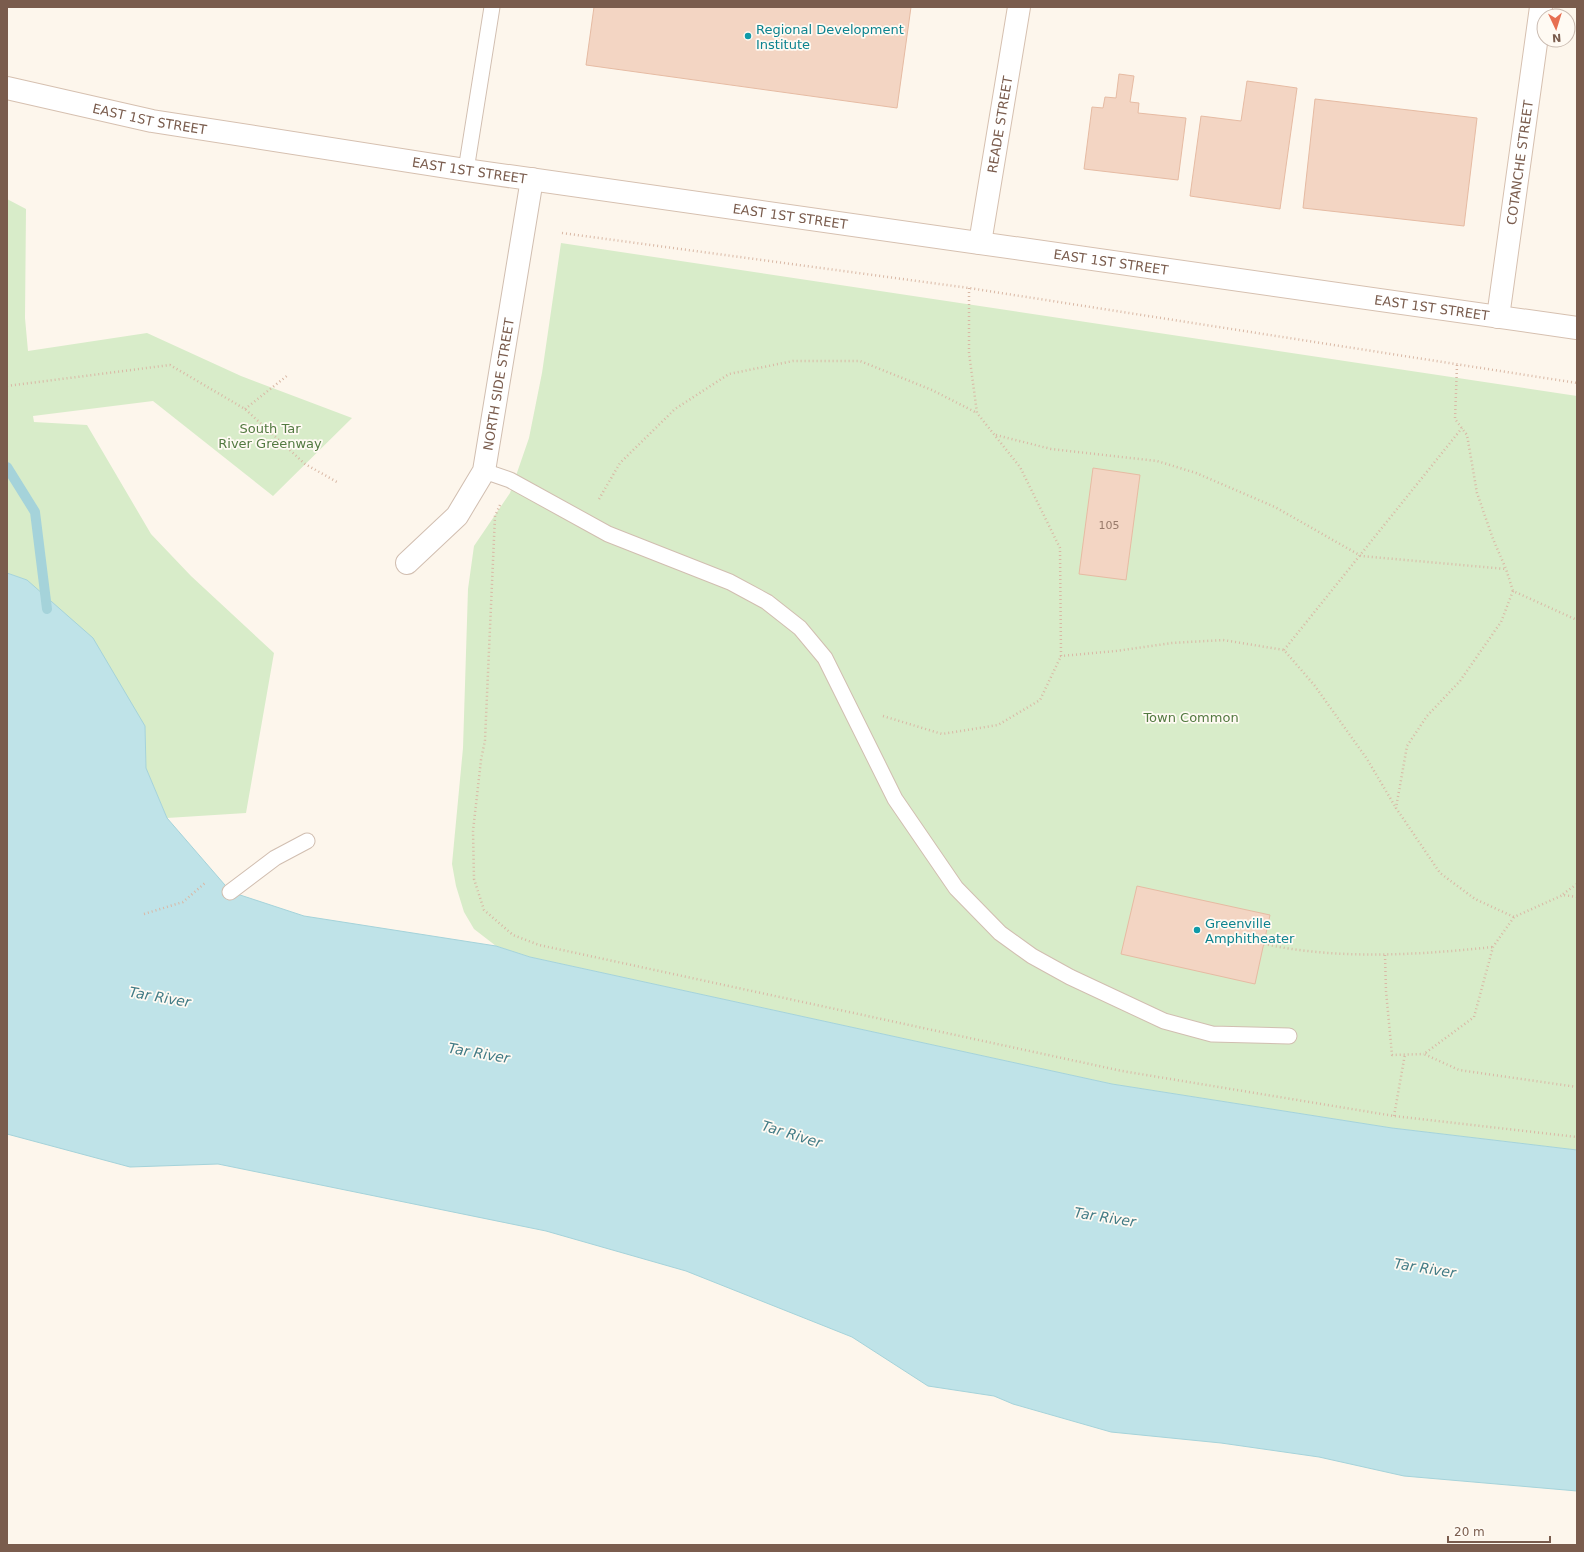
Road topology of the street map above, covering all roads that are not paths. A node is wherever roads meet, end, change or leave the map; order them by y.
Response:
1 (492, 7) edge
2 (1019, 7) edge
3 (1541, 7) edge
4 (7, 88) edge
5 (466, 170) junction
6 (532, 179) junction
7 (980, 243) junction
8 (1498, 317) junction
9 (1577, 328) edge
10 (484, 471) junction
11 (408, 563) dead end
12 (307, 841) dead end
13 (230, 892) dead end
14 (1289, 1036) dead end

1 - 5 lane
2 - 7 street, READE STREET
3 - 8 street, COTANCHE STREET
4 - 5 street, EAST 1ST STREET
5 - 6 street, EAST 1ST STREET
6 - 7 street, EAST 1ST STREET
6 - 10 street, NORTH SIDE STREET
7 - 8 street, EAST 1ST STREET
8 - 9 street, EAST 1ST STREET
10 - 11 street, NORTH SIDE STREET
10 - 14 lane
12 - 13 lane

